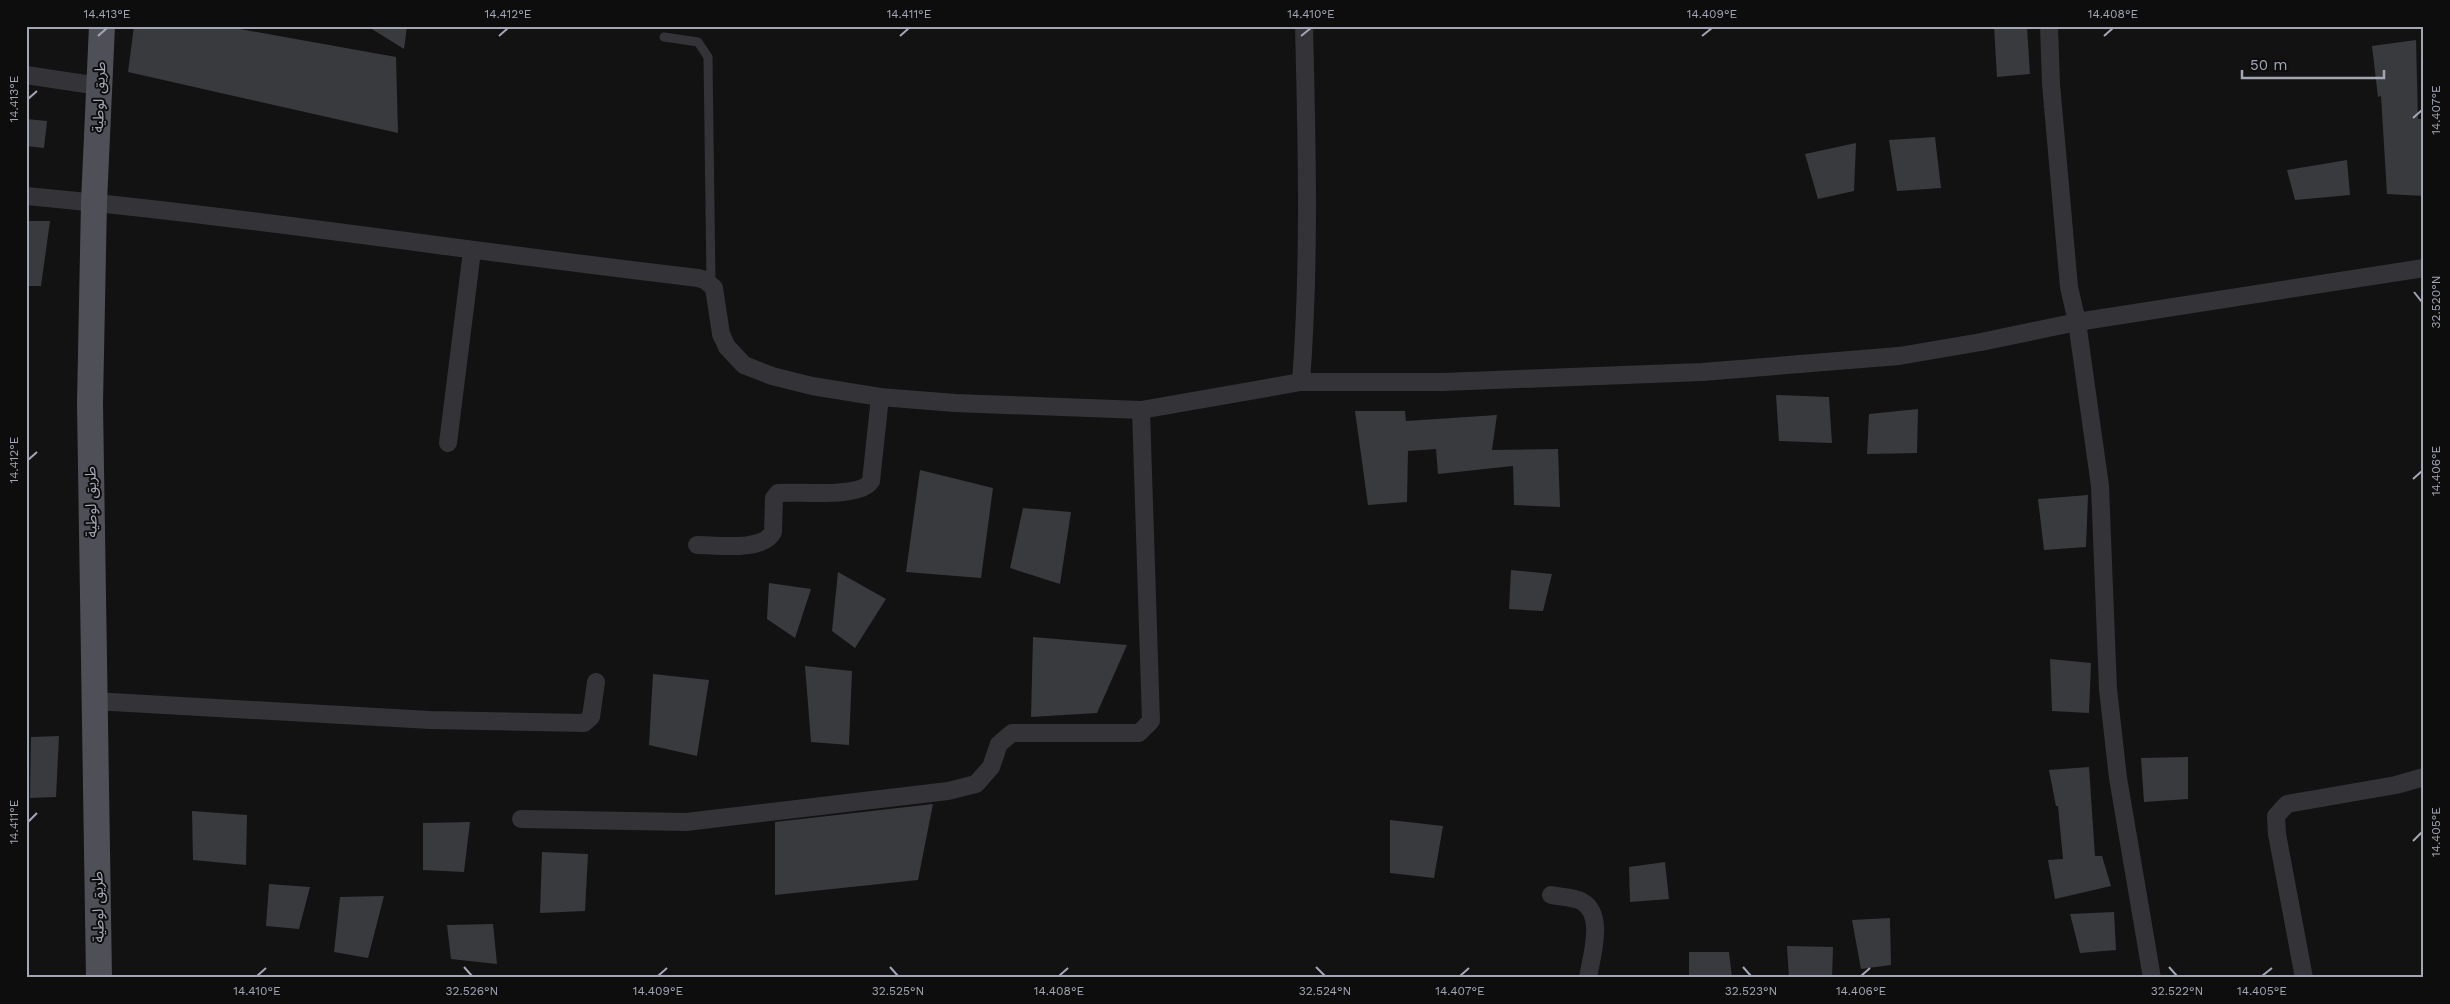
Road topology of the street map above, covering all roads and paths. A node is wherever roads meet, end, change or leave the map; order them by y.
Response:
1 (102, 26) edge
2 (1304, 26) edge
3 (2049, 26) edge
4 (664, 36) dead end
5 (26, 75) edge
6 (99, 86) junction
7 (26, 196) edge
8 (94, 202) junction
9 (472, 251) junction
10 (2424, 268) edge
11 (711, 283) junction
12 (2077, 322) junction
13 (1301, 382) junction
14 (880, 397) junction
15 (1142, 410) junction
16 (448, 443) dead end
17 (697, 545) dead end
18 (596, 682) dead end
19 (94, 701) junction
20 (2424, 777) edge
21 (521, 819) dead end
22 (1551, 895) dead end
23 (99, 978) edge
24 (1588, 978) edge
25 (2152, 978) edge
26 (2304, 978) edge

1 - 6 main road, طريق لوطية
2 - 13 street
3 - 12 street
4 - 11 lane
5 - 6 street
6 - 8 main road, طريق لوطية
7 - 8 street
8 - 9 street
8 - 19 main road, طريق لوطية
9 - 11 street
9 - 16 street
10 - 12 street
11 - 14 street
12 - 13 street
12 - 25 street
13 - 15 street
14 - 15 street
14 - 17 street
15 - 21 street
18 - 19 street
19 - 23 main road, طريق لوطية
20 - 26 street
22 - 24 street

